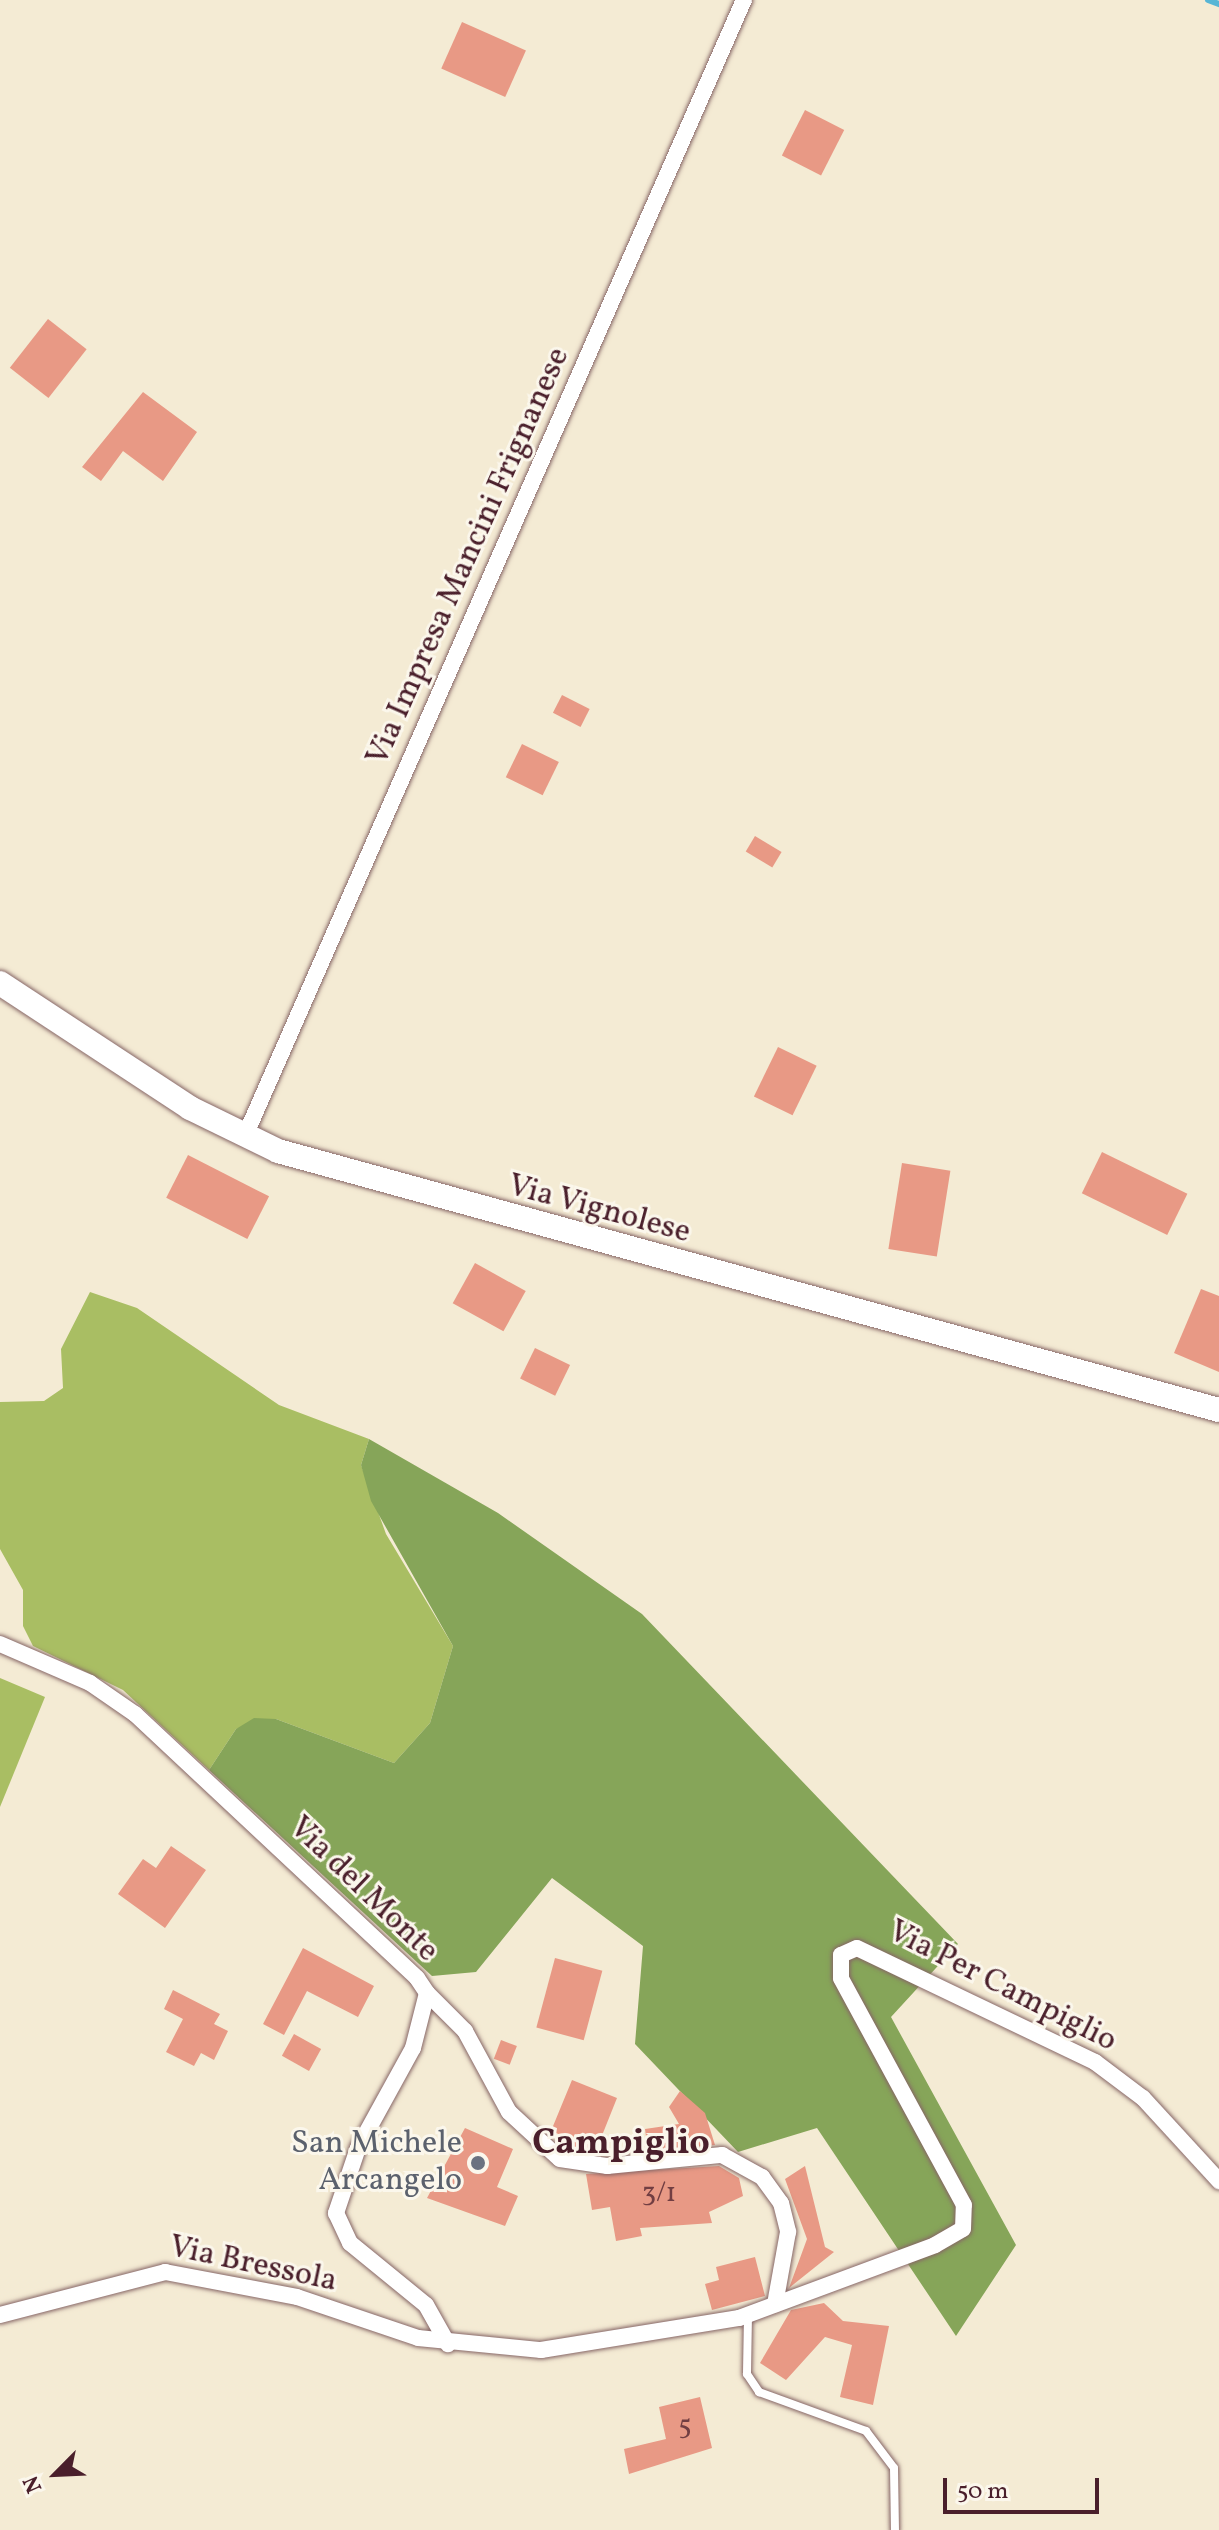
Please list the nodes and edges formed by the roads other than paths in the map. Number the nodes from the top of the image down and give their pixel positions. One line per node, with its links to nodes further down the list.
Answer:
1 (744, 0): 3 (street, Via Impresa Mancini Frignanese)
2 (0, 983): 3 (main road, Via Vignolese)
3 (245, 1136): 4 (main road, Via Vignolese)
4 (1219, 1410)
5 (0, 1644): 6 (street, Via del Monte)
6 (427, 1993): 8 (street); 11 (street, Via del Monte)
7 (1219, 2181): 8 (street, Via Per Campiglio)
8 (775, 2304): 10 (street, Via Per Campiglio)
9 (0, 2315): 11 (street, Via Bressola)
10 (748, 2315): 11 (street, Via Per Campiglio); 12 (lane)
11 (448, 2344)
12 (895, 2530)

